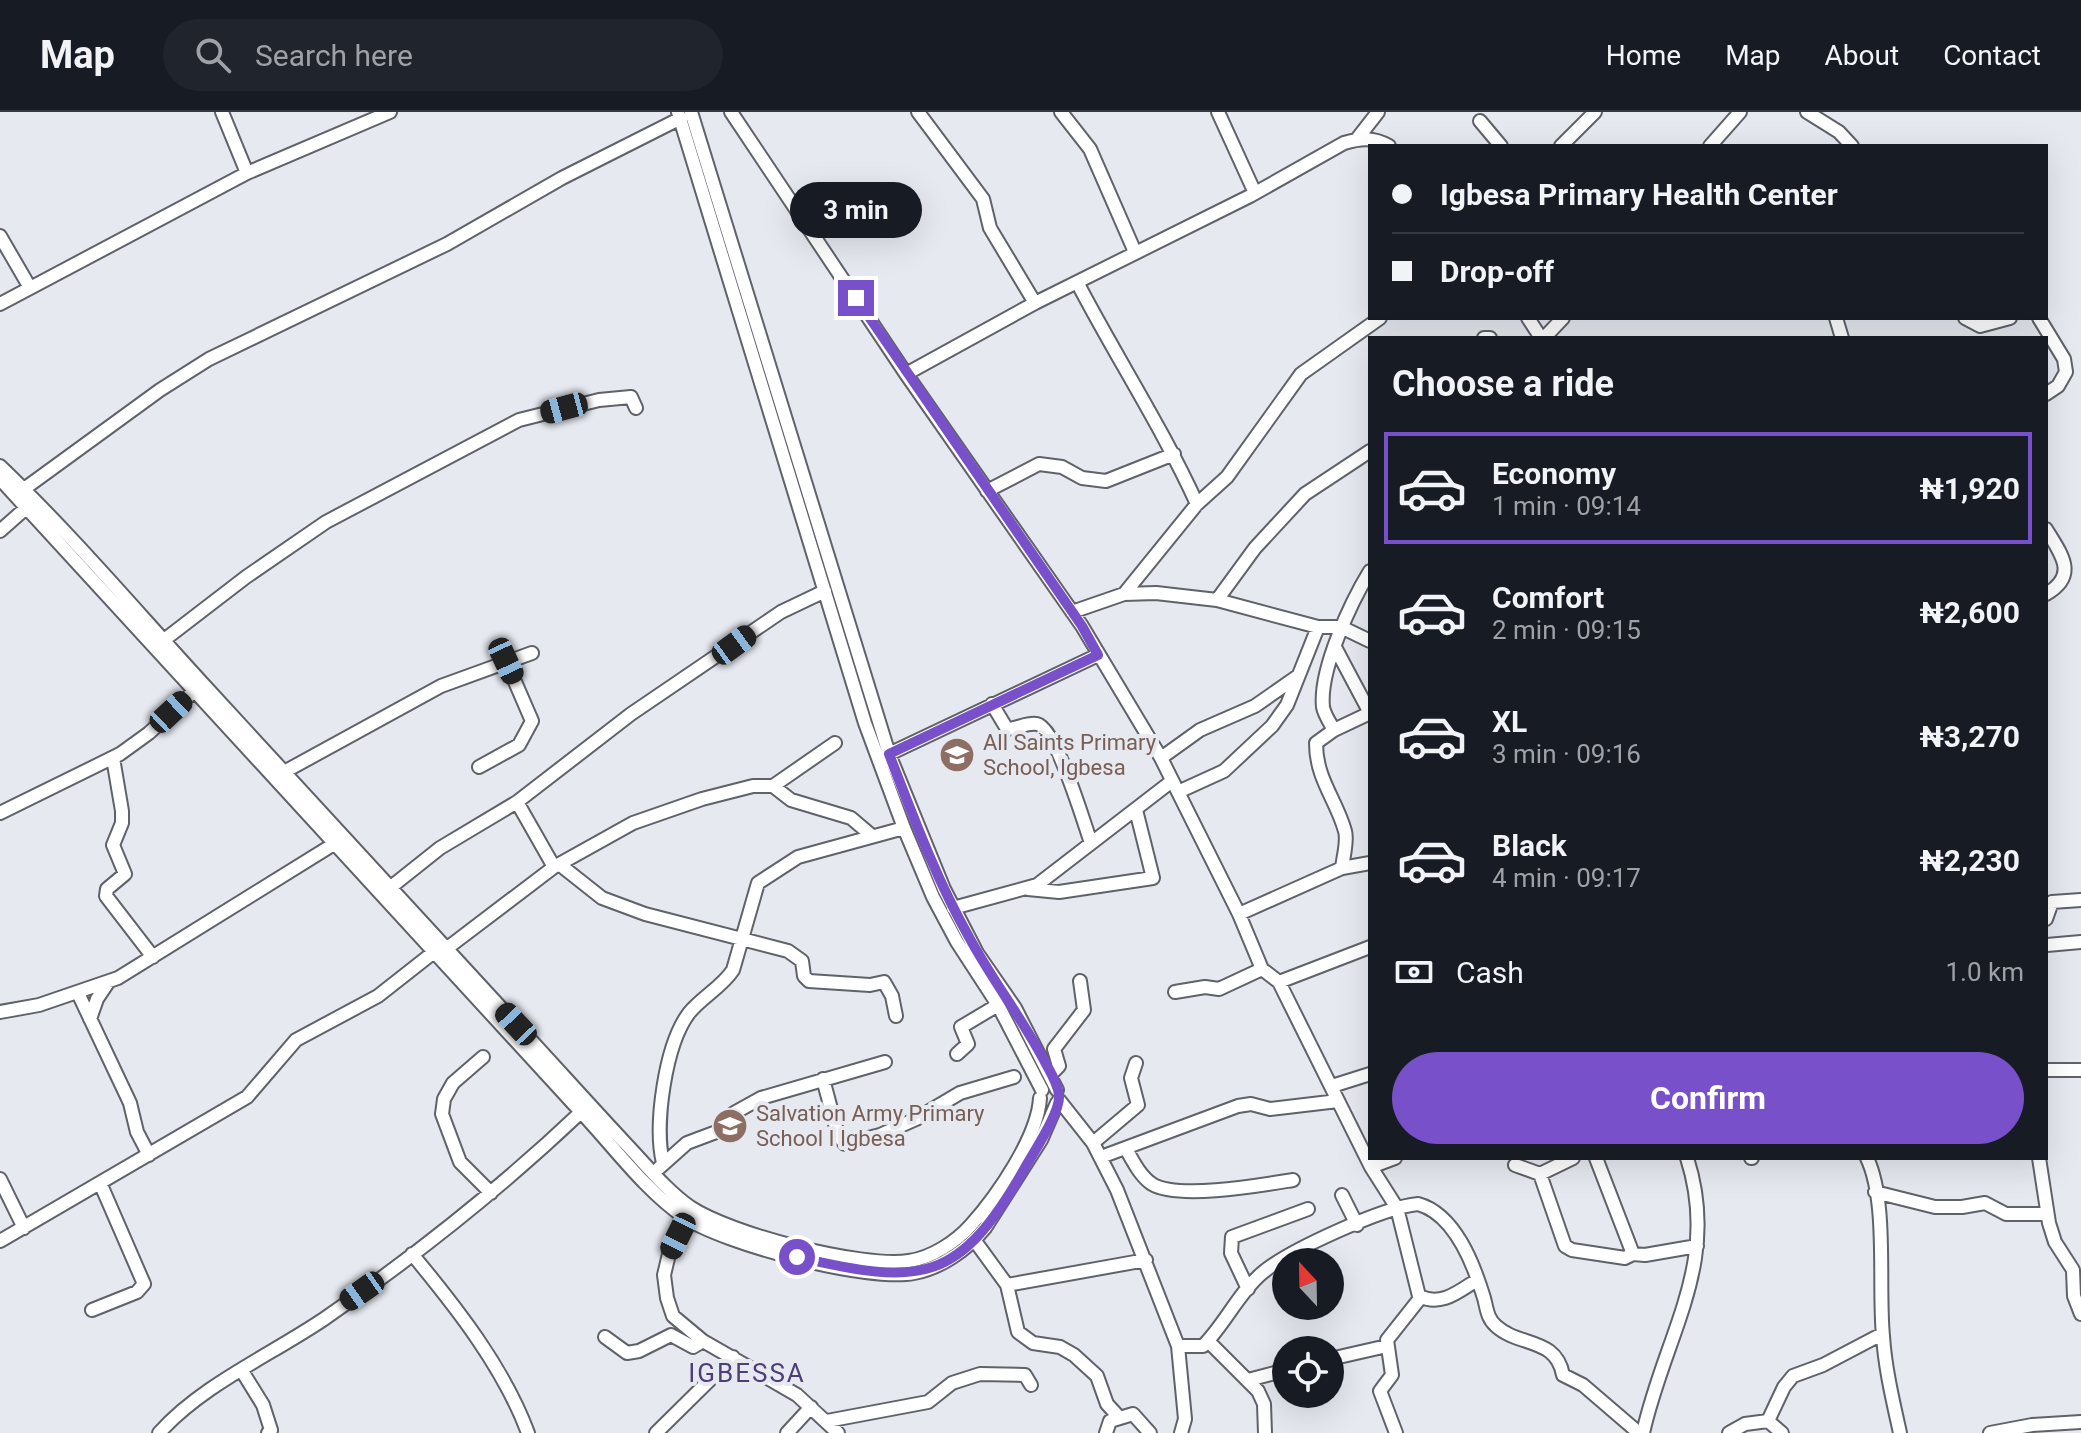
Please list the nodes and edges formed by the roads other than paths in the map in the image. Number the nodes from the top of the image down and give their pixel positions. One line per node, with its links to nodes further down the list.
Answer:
1 (222, 112): 19 (street)
2 (390, 112): 19 (street)
3 (731, 112): 33 (street)
4 (918, 112): 25 (street)
5 (1061, 112): 22 (street)
6 (1218, 112): 20 (street)
7 (1378, 112): 13 (street)
8 (1595, 112): 16 (street)
9 (1740, 112): 17 (street)
10 (1807, 112): 18 (street)
11 (684, 114): 40 (street); 47 (street); 67 (street)
12 (1480, 121): 15 (street)
13 (1357, 139): 14 (street); 20 (street)
14 (1386, 144)
15 (1499, 144)
16 (1563, 144)
17 (1712, 144)
18 (1850, 144)
19 (247, 173): 24 (street)
20 (1255, 193): 22 (street)
21 (0, 236): 24 (street)
22 (1135, 252): 23 (street)
23 (1077, 282): 25 (street); 37 (street)
24 (29, 286): 26 (street)
25 (1035, 303): 33 (street)
26 (0, 304)
27 (1377, 320): 42 (street)
28 (1561, 320): 32 (street)
29 (1969, 320): 30 (street)
30 (2002, 320)
31 (2040, 320): 34 (street)
32 (1544, 336)
33 (906, 374): 41 (street)
34 (2048, 393)
35 (636, 408): 54 (street)
36 (1368, 452): 50 (street)
37 (1174, 454): 41 (street); 42 (street)
38 (0, 466): 40 (street)
39 (0, 479): 43 (street)
40 (24, 489): 54 (street)
41 (987, 491): 51 (street)
42 (1197, 504): 49 (street)
43 (26, 508): 44 (street); 61 (street)
44 (0, 531)
45 (2048, 532): 48 (street)
46 (1368, 575): 53 (street)
47 (825, 591): 74 (street); 77 (street)
48 (2048, 593)
49 (1124, 594): 50 (street); 51 (street)
50 (1217, 600): 52 (street)
51 (1072, 612): 58 (street)
52 (1318, 627): 53 (street); 60 (street)
53 (1341, 627): 55 (street); 56 (street)
54 (164, 640): 71 (street)
55 (1368, 640)
56 (1336, 649): 63 (street); 65 (street)
57 (532, 653): 59 (street)
58 (1098, 655): 62 (street); 69 (street)
59 (506, 661): 70 (street); 71 (street)
60 (1300, 674): 69 (street); 73 (street)
61 (193, 692): 68 (street); 80 (street)
62 (992, 704): 67 (street); 79 (street)
63 (1368, 709)
64 (1368, 714): 65 (street)
65 (1334, 730): 83 (street)
66 (835, 743): 72 (street)
67 (889, 754): 87 (street)
68 (113, 758): 76 (street); 95 (street)
69 (1161, 758): 73 (street)
70 (479, 767)
71 (284, 772): 84 (street)
72 (773, 786): 78 (street); 82 (street)
73 (1175, 786): 75 (street); 89 (street)
74 (517, 802): 82 (street); 84 (street)
75 (1136, 810): 79 (street); 85 (street)
76 (0, 813)
77 (904, 828): 78 (street); 102 (street)
78 (871, 835): 90 (street)
79 (1091, 843): 85 (street)
80 (334, 844): 94 (street); 95 (street)
81 (1368, 863): 83 (street)
82 (556, 866): 90 (street); 94 (street)
83 (1342, 868): 89 (street)
84 (391, 887): 94 (street)
85 (1028, 889): 87 (street)
86 (2081, 900): 88 (street)
87 (953, 908): 112 (street)
88 (2048, 913)
89 (1239, 914): 96 (street)
90 (741, 940): 104 (street); 133 (street)
91 (2081, 942): 92 (street)
92 (2048, 944)
93 (1368, 948): 99 (street)
94 (440, 950): 120 (street); 123 (street); 133 (street)
95 (153, 957): 97 (street)
96 (1262, 969): 99 (street); 100 (street)
97 (109, 981): 101 (street); 105 (street)
98 (1080, 981): 112 (street)
99 (1279, 982): 116 (street)
100 (1175, 992)
101 (78, 993): 103 (street); 105 (street)
102 (998, 1005): 106 (street); 117 (street)
103 (0, 1012)
104 (896, 1016)
105 (90, 1019): 123 (street)
106 (957, 1054)
107 (483, 1057): 139 (street)
108 (885, 1062): 115 (street)
109 (1136, 1063): 121 (street)
110 (2048, 1070): 111 (street)
111 (2081, 1070)
112 (1051, 1074): 118 (street)
113 (1368, 1075): 116 (street)
114 (1014, 1077): 115 (street)
115 (823, 1079): 133 (street)
116 (1332, 1086): 119 (street)
117 (1041, 1094): 118 (street); 133 (street)
118 (1058, 1097): 121 (street); 148 (street)
119 (1338, 1101): 122 (street); 132 (street)
120 (581, 1112): 139 (street); 144 (street)
121 (1093, 1143): 124 (street)
122 (1126, 1149): 124 (street); 136 (street)
123 (149, 1155): 137 (street)
124 (1101, 1157): 152 (street)
125 (1390, 1160): 132 (street)
126 (1569, 1160): 134 (street)
127 (1597, 1160): 151 (street)
128 (1688, 1160): 149 (street)
129 (1867, 1160): 138 (street)
130 (2039, 1160): 143 (street)
131 (1515, 1165): 134 (street)
132 (1371, 1167): 141 (street)
133 (658, 1168)
134 (1540, 1174): 151 (street)
135 (0, 1179): 146 (street)
136 (1293, 1180)
137 (101, 1185): 146 (street); 157 (street)
138 (1875, 1192): 143 (street); 159 (street)
139 (491, 1193): 150 (street)
140 (1342, 1195): 145 (street)
141 (1397, 1208): 145 (street); 153 (street); 156 (street)
142 (1308, 1209): 155 (street)
143 (2047, 1214): 158 (street)
144 (686, 1219): 148 (street); 161 (street)
145 (1357, 1225): 155 (street)
146 (24, 1228): 147 (street)
147 (0, 1241)
148 (975, 1241): 154 (street)
149 (1697, 1246): 151 (street); 187 (street)
150 (412, 1254): 167 (street); 178 (street)
151 (1633, 1254)
152 (1146, 1260): 154 (street); 163 (street)
153 (1477, 1280): 156 (street); 187 (street)
154 (1007, 1285): 172 (street)
155 (1248, 1289): 162 (street)
156 (1421, 1297): 164 (street)
157 (92, 1310)
158 (2081, 1314)
159 (1882, 1334): 174 (street); 190 (street)
160 (605, 1337): 161 (street)
161 (703, 1341): 166 (street)
162 (1208, 1341): 163 (street); 169 (street)
163 (1178, 1346): 184 (street)
164 (1387, 1346): 165 (street); 186 (street)
165 (1344, 1356)
166 (733, 1357): 171 (street); 179 (street)
167 (242, 1371): 176 (street); 177 (street)
168 (1272, 1374): 169 (street)
169 (1248, 1380): 185 (street)
170 (1031, 1385): 173 (street)
171 (811, 1407): 173 (street); 180 (street)
172 (1118, 1416): 182 (street); 183 (street)
173 (827, 1421): 181 (street)
174 (1768, 1421): 188 (street); 189 (street)
175 (2081, 1422): 191 (street)
176 (159, 1433)
177 (268, 1433)
178 (528, 1433)
179 (656, 1433)
180 (787, 1433)
181 (838, 1433)
182 (1106, 1433)
183 (1150, 1433)
184 (1181, 1433)
185 (1265, 1433)
186 (1396, 1433)
187 (1641, 1433)
188 (1729, 1433)
189 (1782, 1433)
190 (1900, 1433)
191 (1990, 1433)

